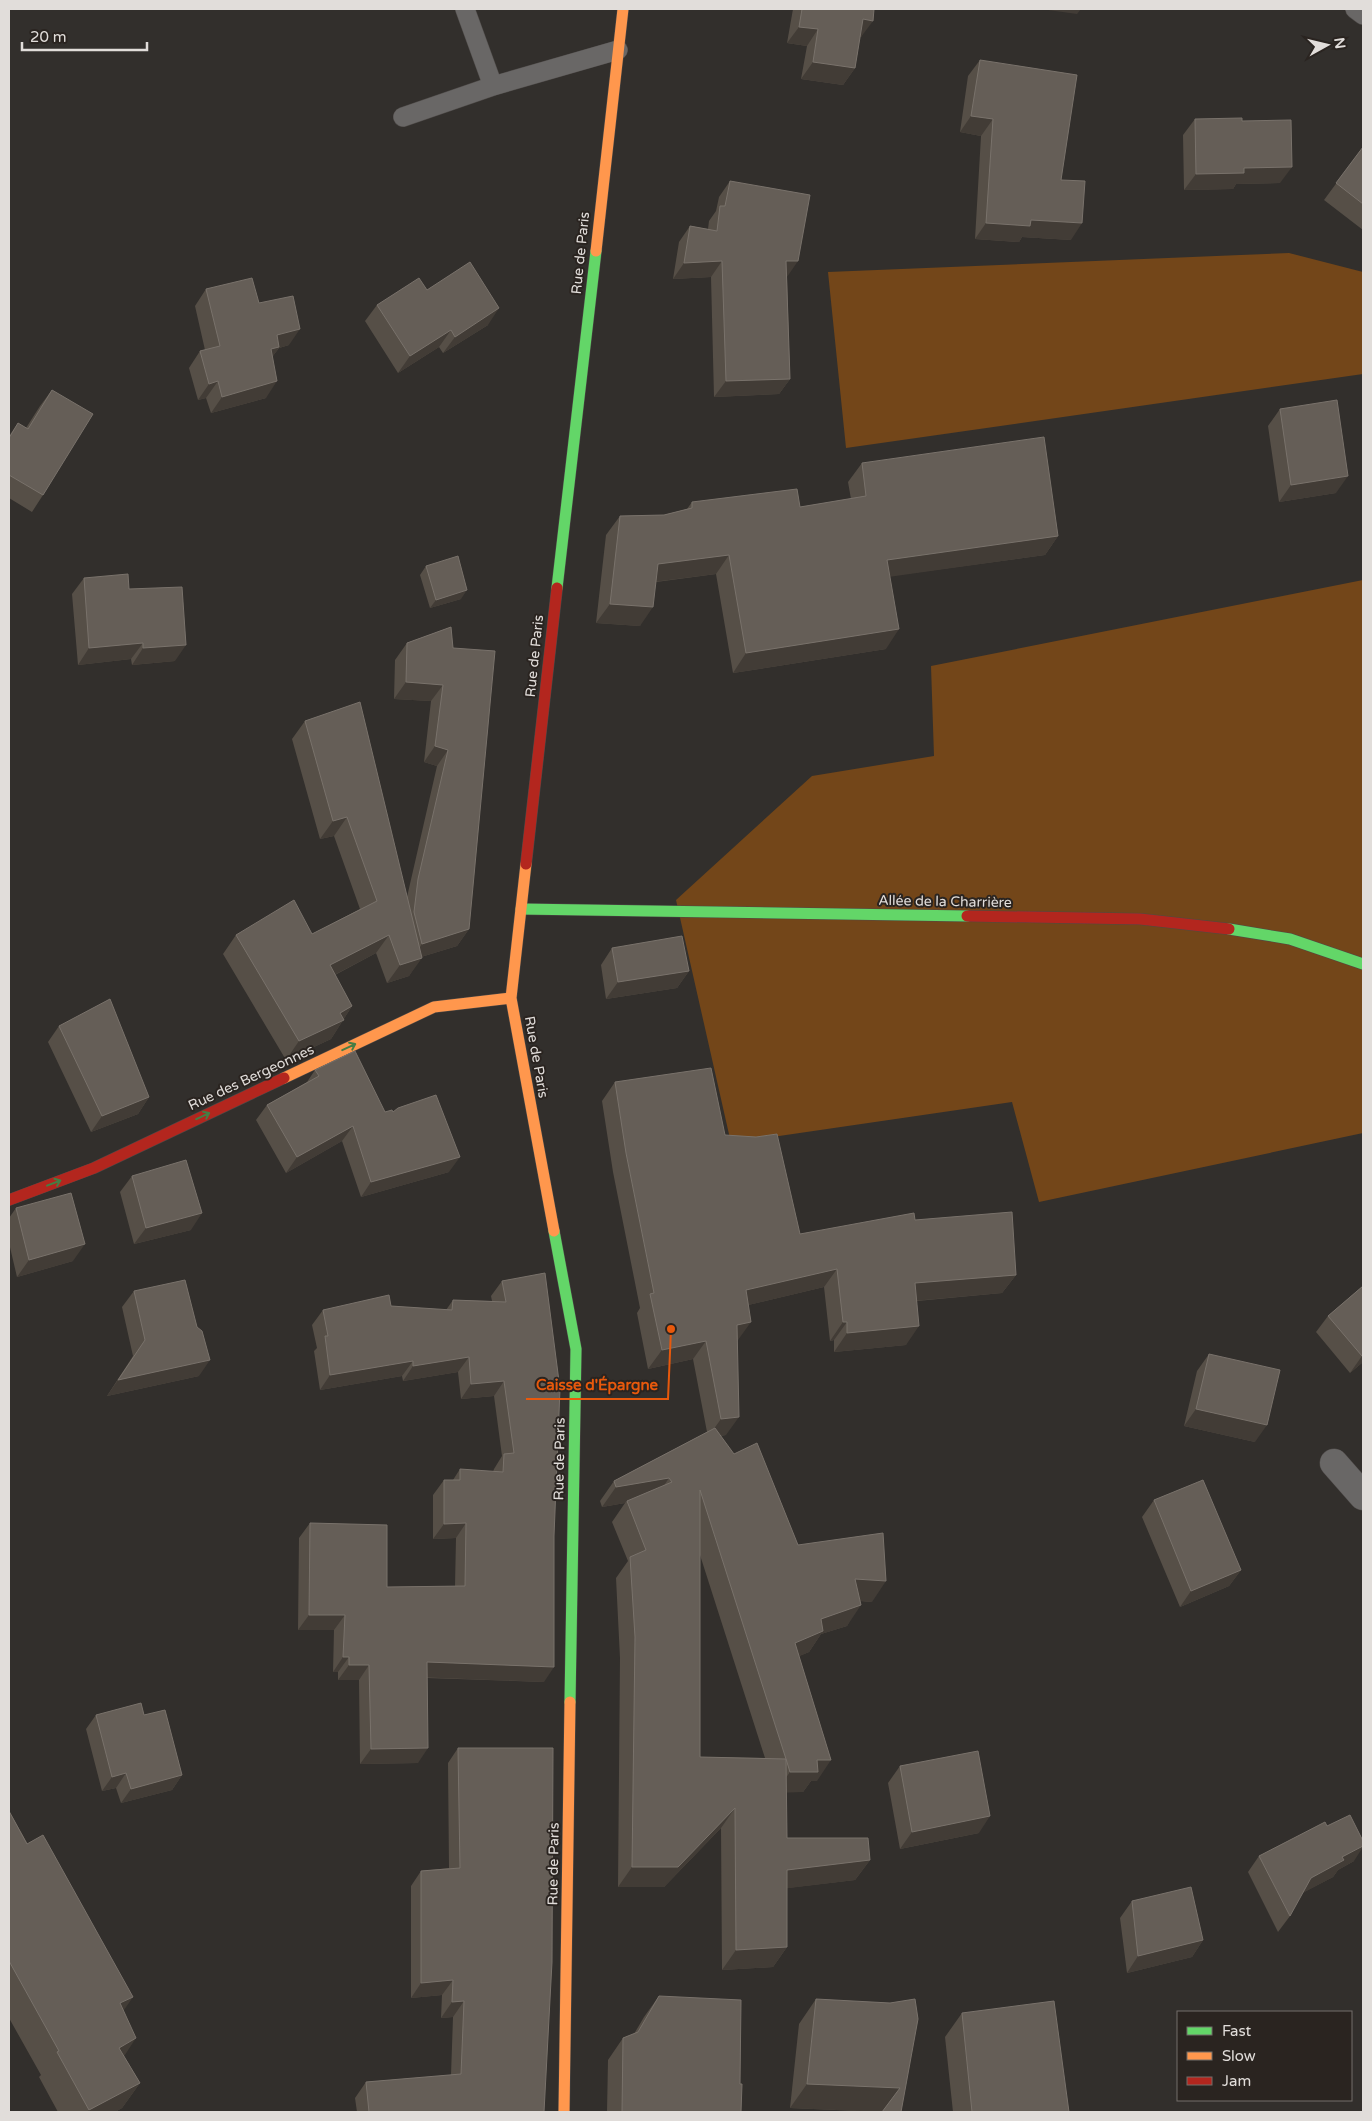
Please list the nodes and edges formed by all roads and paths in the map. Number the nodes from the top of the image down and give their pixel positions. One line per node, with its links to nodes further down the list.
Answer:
1 (465, 9): 6 (lane)
2 (623, 9): 5 (main road, Rue de Paris)
3 (1355, 9): 4 (lane)
4 (1363, 16)
5 (618, 50): 6 (lane); 8 (main road, Rue de Paris)
6 (493, 86): 7 (lane)
7 (403, 117)
8 (521, 909): 9 (main road, Allée de la Charrière); 10 (main road, Rue de Paris)
9 (1363, 964)
10 (511, 998): 11 (main road, Rue des Bergeonnes, one-way to 10); 14 (main road, Rue de Paris)
11 (9, 1200)
12 (1334, 1463): 13 (street)
13 (1363, 1496)
14 (564, 2112)

